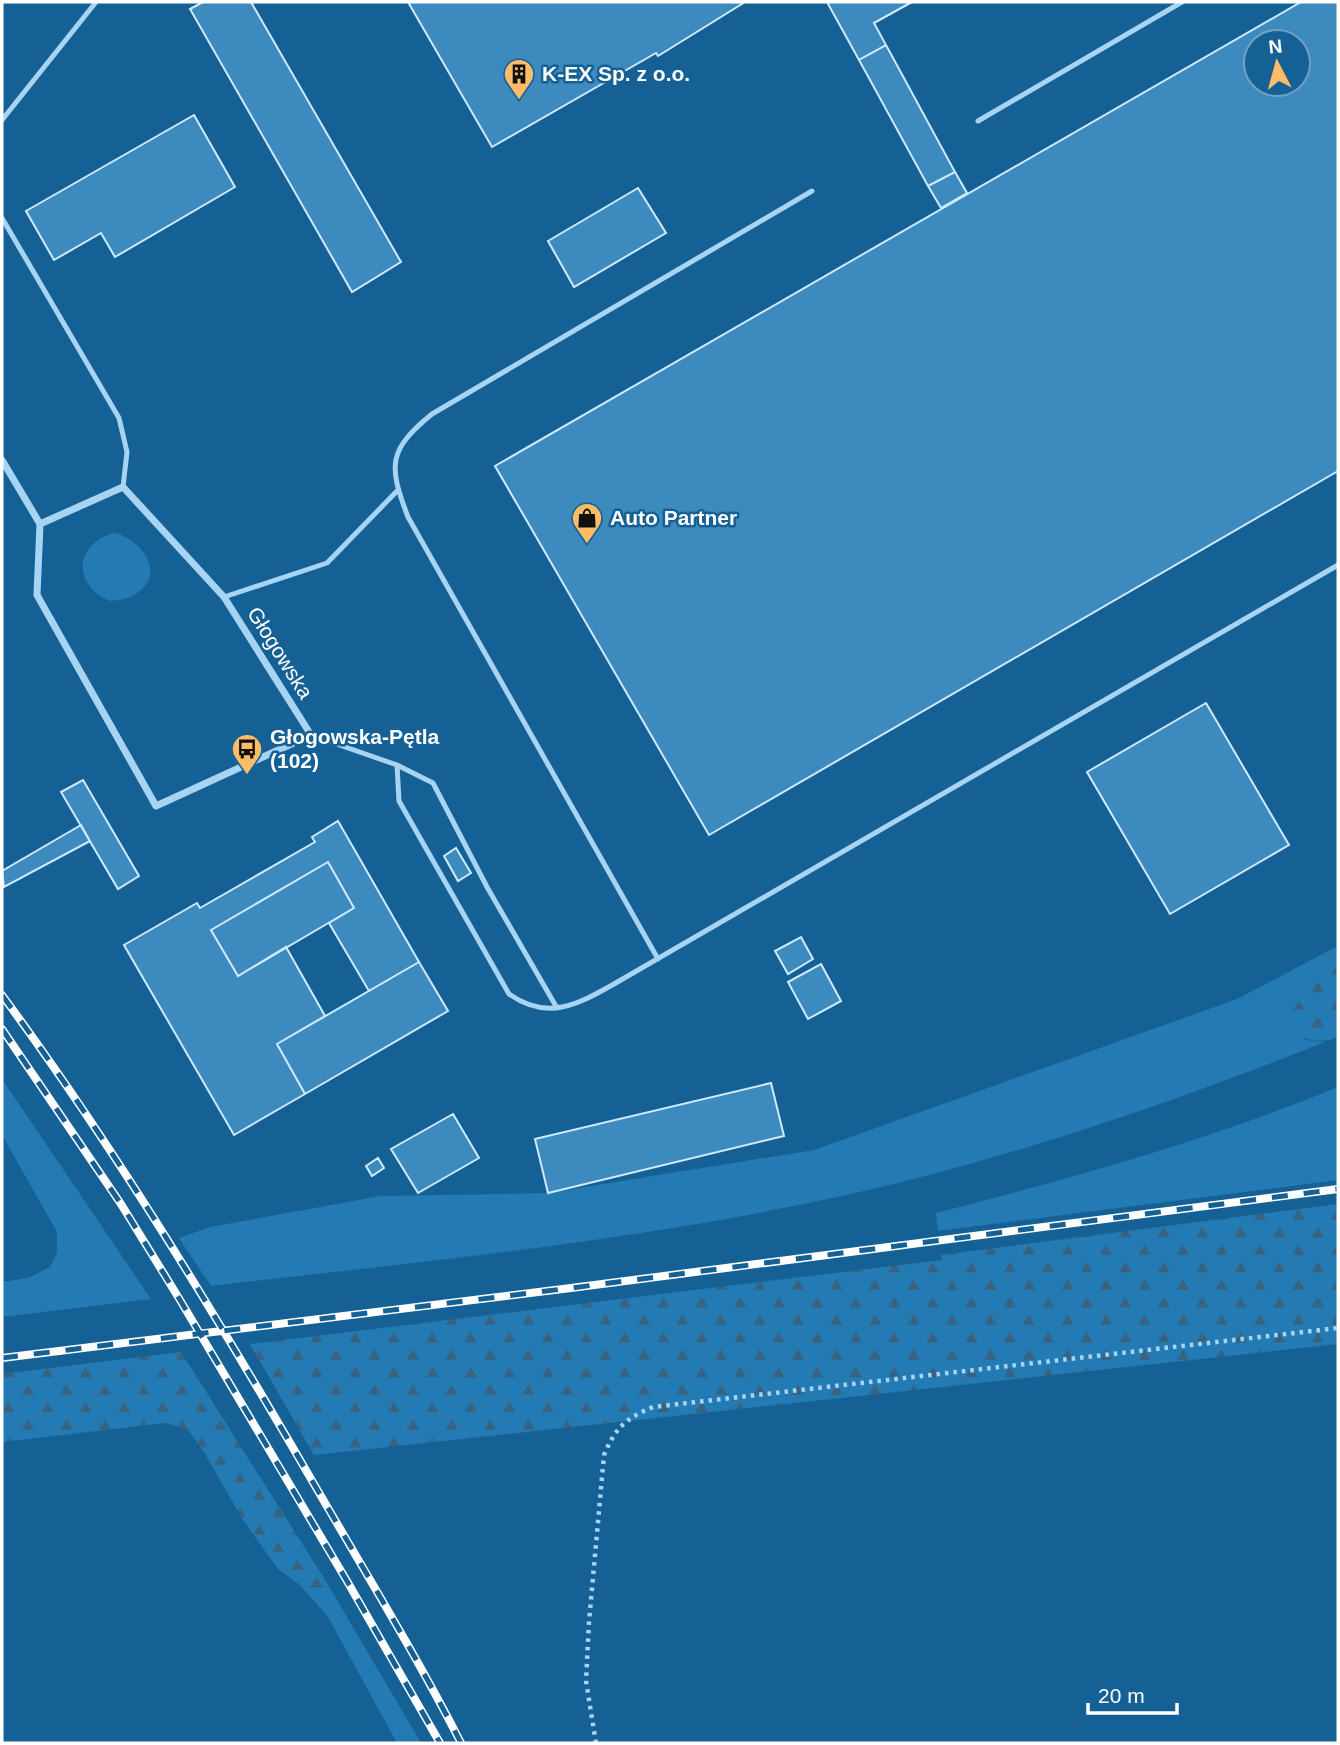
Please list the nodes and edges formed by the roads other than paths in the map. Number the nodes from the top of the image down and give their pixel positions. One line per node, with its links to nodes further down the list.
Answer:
1 (96, 2): 3 (lane)
2 (1182, 2): 4 (lane)
3 (2, 120)
4 (978, 121)
5 (812, 191): 9 (lane)
6 (2, 218): 8 (lane)
7 (2, 460): 10 (street)
8 (123, 486): 10 (street); 12 (street, Głogowska)
9 (398, 490): 12 (lane); 15 (lane)
10 (40, 524): 13 (street)
11 (1338, 565): 15 (lane)
12 (224, 597): 13 (street, Głogowska)
13 (311, 735): 14 (lane)
14 (397, 765): 16 (lane); 16 (lane)
15 (657, 959): 16 (lane)
16 (557, 1008)

